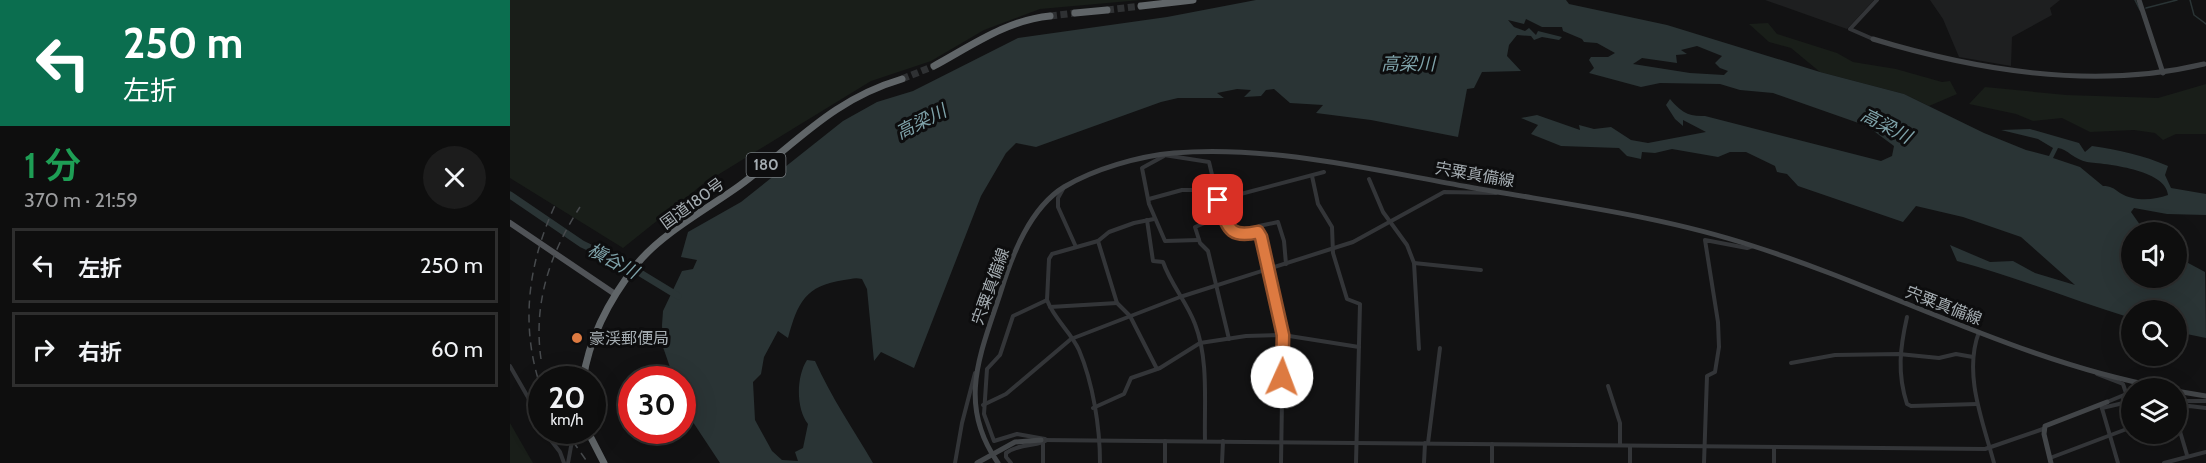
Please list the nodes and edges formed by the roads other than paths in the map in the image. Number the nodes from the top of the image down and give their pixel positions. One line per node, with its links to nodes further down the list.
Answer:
1 (1193, 0): 4 (highway)
2 (1876, 0): 9 (street)
3 (2139, 0): 12 (main road)
4 (1183, 1): 5 (highway)
5 (1141, 6)
6 (1107, 10): 7 (highway)
7 (1075, 13)
8 (1050, 16): 11 (highway)
9 (1873, 39): 12 (main road)
10 (2205, 64): 12 (main road)
11 (934, 66)
12 (2163, 73)
13 (902, 79): 38 (highway, 国道180号 / 180)
14 (1164, 155): 18 (main road, 宍粟真備線); 19 (main road, 宍粟真備線); 20 (street); 21 (street)
15 (1324, 172): 16 (street)
16 (1312, 176): 21 (street); 32 (street)
17 (1369, 179): 26 (street)
18 (1063, 188): 31 (street); 56 (main road, 宍粟真備線)
19 (1500, 192): 26 (street); 30 (main road, 宍粟真備線)
20 (1149, 199): 21 (street); 23 (street)
21 (1218, 200): 22 (street)
22 (1224, 215): 27 (street); 28 (street)
23 (1154, 219): 24 (street); 28 (street)
24 (1147, 220): 29 (street); 39 (street)
25 (510, 223): 38 (main road)
26 (1389, 224): 32 (street); 33 (street)
27 (1258, 232): 34 (street); 35 (street)
28 (1199, 240): 37 (street)
29 (1098, 241): 31 (street); 41 (street)
30 (1753, 246): 45 (main road, 宍粟真備線); 96 (street)
31 (1076, 247): 40 (street)
32 (1333, 250): 34 (street); 50 (street)
33 (1414, 263): 36 (street); 52 (street)
34 (1286, 264): 35 (street)
35 (1269, 267): 37 (street); 46 (street)
36 (1481, 270)
37 (1216, 285): 39 (street); 48 (street)
38 (615, 294): 58 (highway, 国道180号 / 180)
39 (1180, 297): 43 (street); 49 (street)
40 (1047, 300): 42 (street); 73 (street)
41 (1117, 303): 42 (street); 43 (street)
42 (1050, 307): 47 (street)
43 (1130, 316): 47 (street); 59 (street)
44 (1907, 317): 53 (street)
45 (1979, 332): 54 (street); 60 (main road, 宍粟真備線)
46 (1283, 335): 48 (street); 50 (street); 86 (street)
47 (1071, 339): 73 (street); 76 (street)
48 (1229, 339): 49 (street)
49 (1200, 343): 59 (street); 84 (street)
50 (1359, 347): 87 (street)
51 (1440, 348): 88 (street)
52 (1419, 349)
53 (1899, 354): 54 (street); 55 (street); 72 (street)
54 (1973, 357): 72 (street)
55 (1791, 363)
56 (978, 365): 100 (main road, 宍粟真備線); 105 (street)
57 (510, 366): 66 (street)
58 (587, 366)
59 (1157, 369): 76 (street)
60 (2097, 374): 61 (main road, 宍粟真備線); 62 (street)
61 (2121, 381)
62 (2121, 383)
63 (1608, 386): 94 (street)
64 (2187, 393): 65 (main road)
65 (2206, 396)
66 (528, 397)
67 (2121, 397): 70 (street)
68 (2187, 400): 69 (street)
69 (2206, 401)
70 (2108, 402): 74 (main road)
71 (2121, 403): 74 (street)
72 (1977, 404): 98 (street)
73 (983, 405): 82 (street)
74 (2101, 406): 78 (main road); 80 (street)
75 (2187, 407): 77 (street)
76 (1093, 408): 81 (street)
77 (2206, 408)
78 (2043, 429): 98 (street); 102 (main road)
79 (2121, 432): 80 (street)
80 (2110, 436): 102 (street); 121 (street)
81 (1100, 440): 82 (street); 83 (street); 110 (street)
82 (1044, 441): 100 (main road); 108 (street); 109 (street)
83 (1165, 441): 84 (street); 111 (street)
84 (1205, 441): 85 (street)
85 (1222, 441): 86 (street); 112 (street)
86 (1281, 442): 87 (street); 113 (street)
87 (1356, 442): 88 (street); 114 (street)
88 (1426, 443): 92 (street); 115 (street)
89 (554, 444): 103 (street)
90 (571, 444): 103 (street)
91 (595, 444): 104 (highway)
92 (1492, 444): 94 (street); 116 (street)
93 (2184, 444): 101 (street)
94 (1620, 445): 95 (street)
95 (1630, 446): 96 (street); 117 (street)
96 (1705, 446): 97 (street); 118 (street)
97 (1774, 447): 98 (street); 119 (street)
98 (1990, 448): 120 (street)
99 (2206, 452): 101 (street)
100 (992, 454): 106 (main road); 107 (main road, 宍粟真備線)
101 (2187, 455): 122 (street)
102 (2050, 460)
103 (566, 463)
104 (604, 463)
105 (955, 463)
106 (977, 463)
107 (998, 463)
108 (1011, 463)
109 (1043, 463)
110 (1100, 463)
111 (1165, 463)
112 (1222, 463)
113 (1281, 463)
114 (1356, 463)
115 (1424, 463)
116 (1492, 463)
117 (1630, 463)
118 (1704, 463)
119 (1774, 463)
120 (1994, 463)
121 (2118, 463)
122 (2164, 463)

